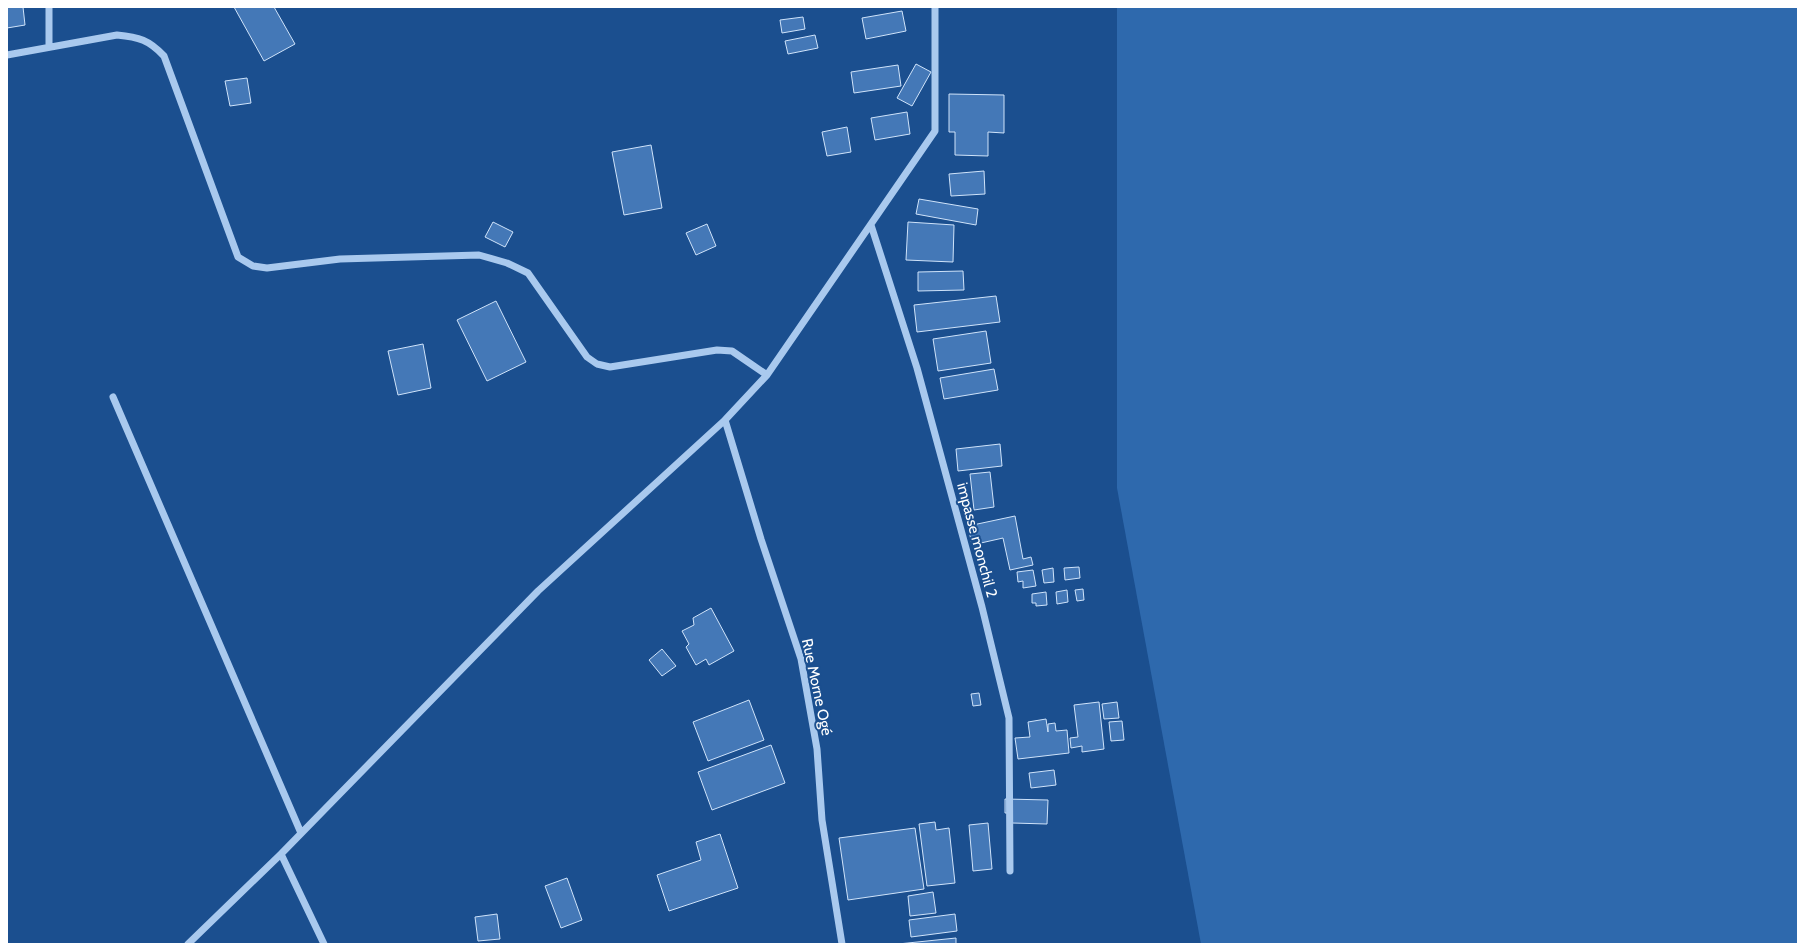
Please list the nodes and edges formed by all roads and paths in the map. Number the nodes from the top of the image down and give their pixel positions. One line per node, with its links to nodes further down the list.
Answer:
1 (49, 7): 3 (street)
2 (935, 7): 5 (street)
3 (48, 47): 4 (street); 6 (street)
4 (7, 55)
5 (871, 224): 6 (street); 11 (street, impasse monchil 2)
6 (767, 375): 8 (street)
7 (113, 397): 9 (street)
8 (725, 420): 9 (street); 14 (street, Rue Morne Ogé)
9 (301, 833): 10 (street)
10 (281, 854): 12 (street); 13 (street)
11 (1010, 872)
12 (188, 944)
13 (324, 944)
14 (842, 944)

